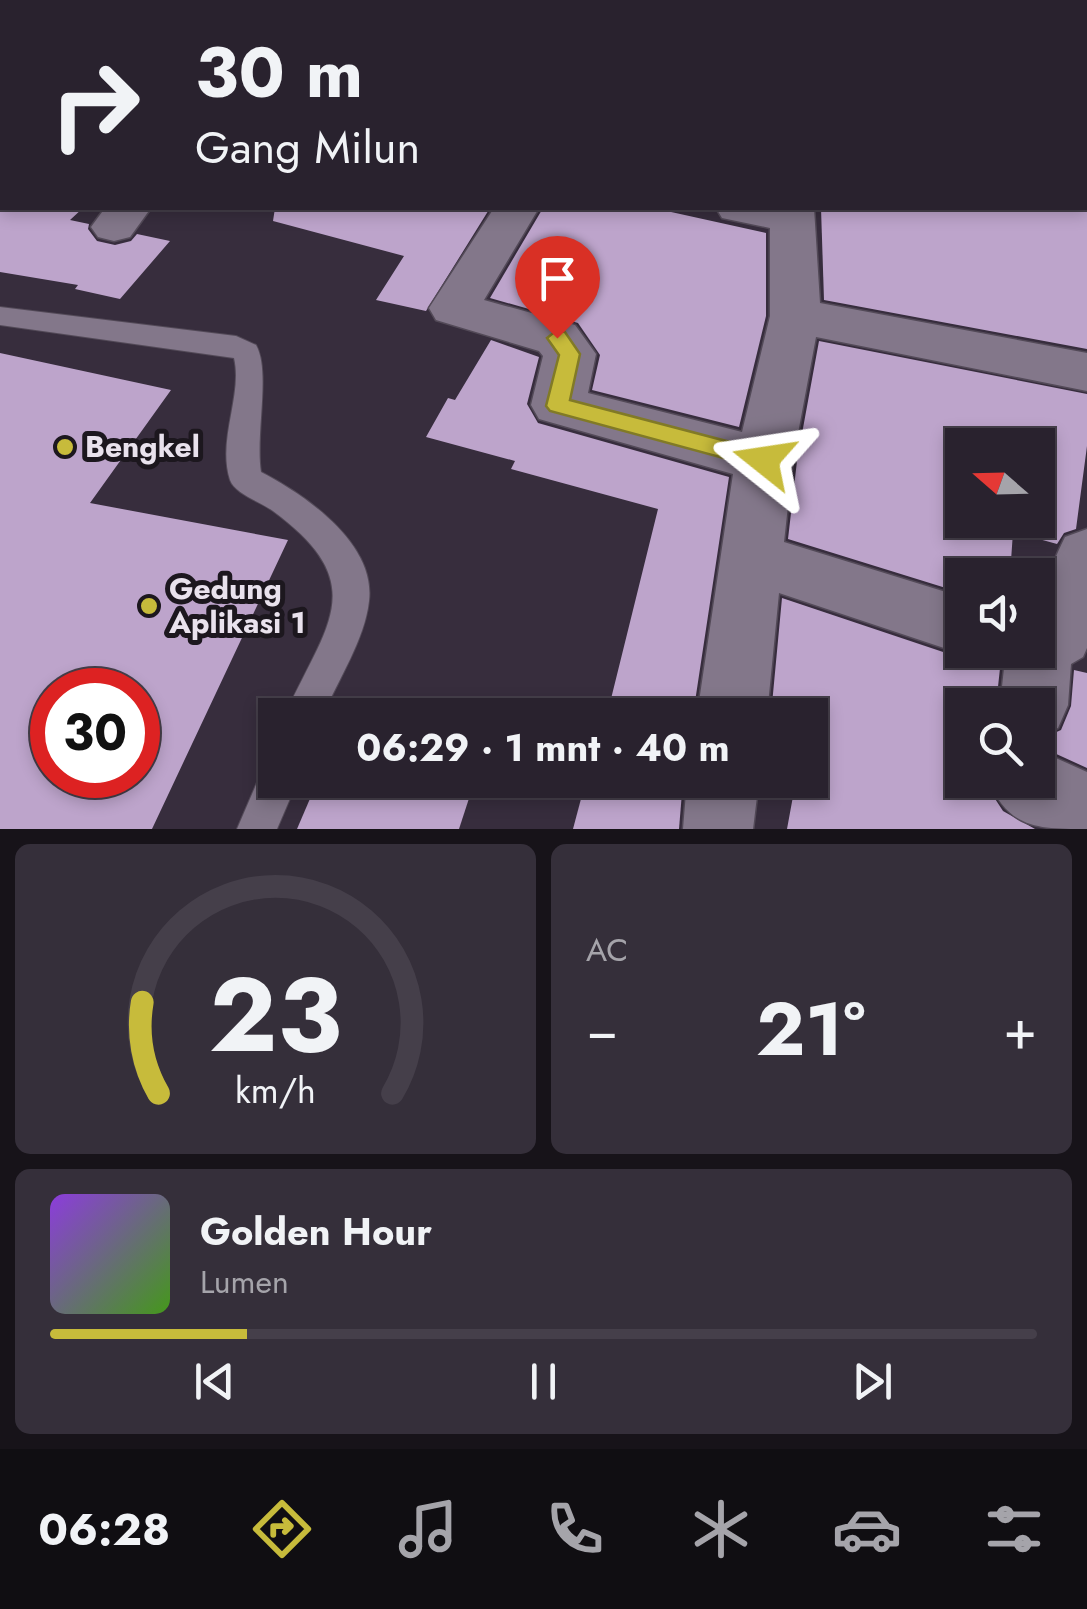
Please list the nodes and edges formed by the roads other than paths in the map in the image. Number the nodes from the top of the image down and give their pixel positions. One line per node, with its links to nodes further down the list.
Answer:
1 (515, 210): 7 (street)
2 (759, 210): 3 (street)
3 (791, 213): 5 (street)
4 (0, 316): 12 (lane)
5 (795, 316): 6 (street); 7 (street)
6 (1087, 372)
7 (764, 460): 9 (street)
8 (1087, 555): 11 (street)
9 (752, 558): 10 (street); 13 (street)
10 (945, 620)
11 (1055, 650)
12 (311, 698)
13 (734, 698)
14 (270, 798): 17 (lane)
15 (1055, 798): 16 (street)
16 (1087, 809)
17 (257, 829)

